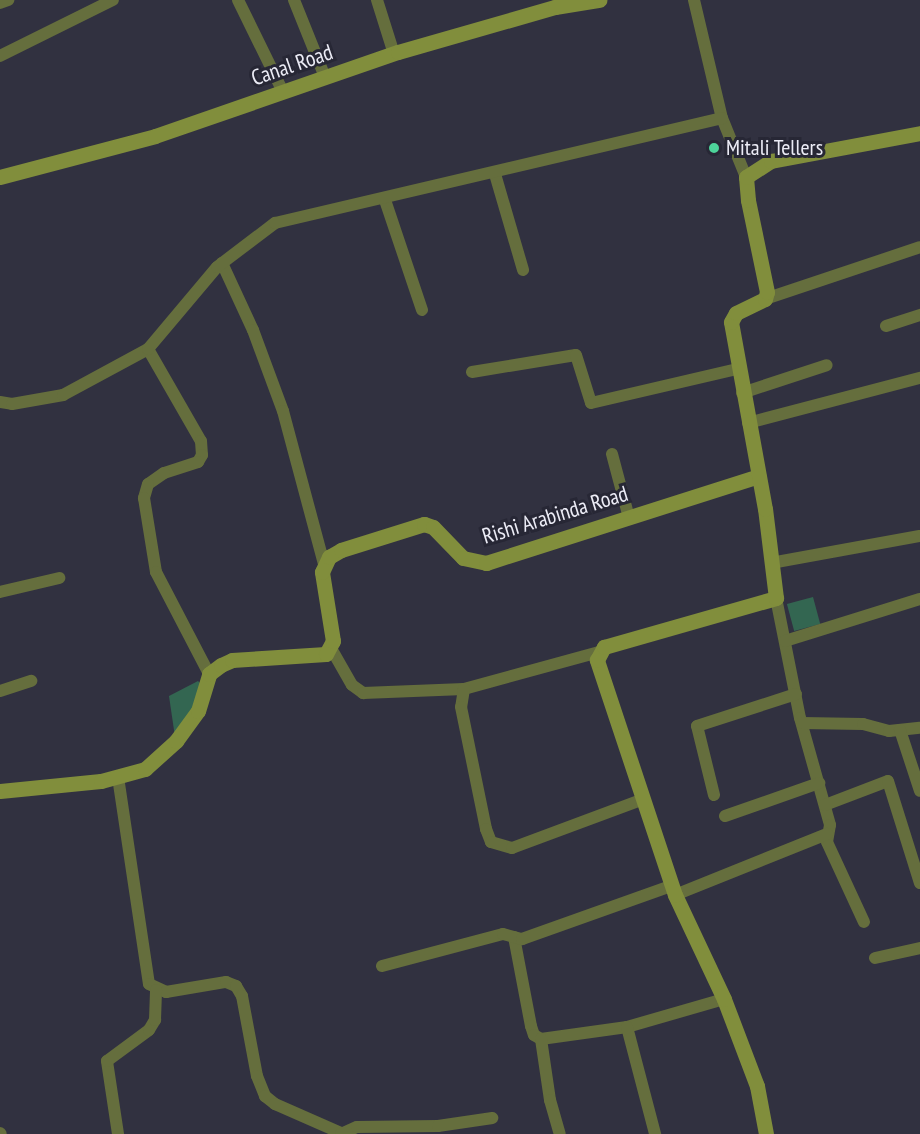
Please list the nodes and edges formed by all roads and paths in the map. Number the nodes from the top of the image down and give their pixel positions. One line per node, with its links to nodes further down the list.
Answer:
1 (8, 0): 8 (street)
2 (113, 0): 11 (street)
3 (238, 0): 13 (street)
4 (294, 0): 12 (street)
5 (377, 0): 10 (street)
6 (599, 0): 9 (street, Canal Road)
7 (694, 0): 14 (street)
8 (0, 3)
9 (554, 4): 10 (street, Canal Road)
10 (394, 54): 12 (street, Canal Road)
11 (0, 56)
12 (325, 77): 13 (street, Canal Road)
13 (283, 92): 17 (street, Canal Road)
14 (722, 118): 16 (street); 18 (street)
15 (920, 133): 18 (street)
16 (495, 174): 19 (street); 22 (street)
17 (0, 177)
18 (747, 177): 23 (street)
19 (385, 200): 21 (street); 24 (street)
20 (920, 247): 23 (street)
21 (222, 263): 27 (street); 40 (street)
22 (523, 270)
23 (765, 299): 29 (street)
24 (422, 310)
25 (920, 315): 26 (street)
26 (885, 326)
27 (148, 350): 33 (street); 48 (street)
28 (827, 365): 32 (street)
29 (737, 369): 30 (street); 32 (street)
30 (472, 372)
31 (920, 378): 34 (street)
32 (742, 393): 34 (street)
33 (0, 402)
34 (748, 423): 36 (street)
35 (612, 454): 37 (street)
36 (758, 476): 37 (street, Rishi Arabinda Road); 39 (street)
37 (628, 518): 40 (street, Rishi Arabinda Road)
38 (920, 536): 39 (street)
39 (771, 563): 43 (street)
40 (324, 564): 46 (street)
41 (59, 578): 42 (street)
42 (0, 592)
43 (776, 598): 45 (street); 47 (street)
44 (920, 599): 45 (street)
45 (785, 641): 52 (street)
46 (332, 650): 48 (street); 50 (street)
47 (599, 652): 50 (street); 61 (street)
48 (209, 674): 56 (street)
49 (31, 681): 51 (street)
50 (464, 689): 61 (street)
51 (0, 691)
52 (796, 694): 53 (street); 60 (street)
53 (802, 723): 55 (street); 57 (street)
54 (920, 728): 55 (street)
55 (900, 730): 59 (street)
56 (118, 777): 58 (street); 72 (street)
57 (819, 783): 62 (street); 63 (street)
58 (0, 791)
59 (920, 791)
60 (714, 795)
61 (641, 800): 66 (street)
62 (825, 805): 64 (street); 65 (street)
63 (725, 816)
64 (827, 834): 66 (street); 67 (street)
65 (920, 883)
66 (673, 890): 68 (street); 73 (street)
67 (864, 922)
68 (514, 937): 71 (street); 75 (street)
69 (920, 948): 70 (street)
70 (875, 958)
71 (382, 966)
72 (156, 990): 78 (street); 79 (street)
73 (724, 999): 74 (street); 82 (street)
74 (627, 1027): 75 (street); 81 (street)
75 (542, 1039): 80 (street)
76 (492, 1118): 77 (street)
77 (439, 1130): 79 (street)
78 (118, 1134)
79 (341, 1134)
80 (560, 1134)
81 (655, 1134)
82 (766, 1134)

